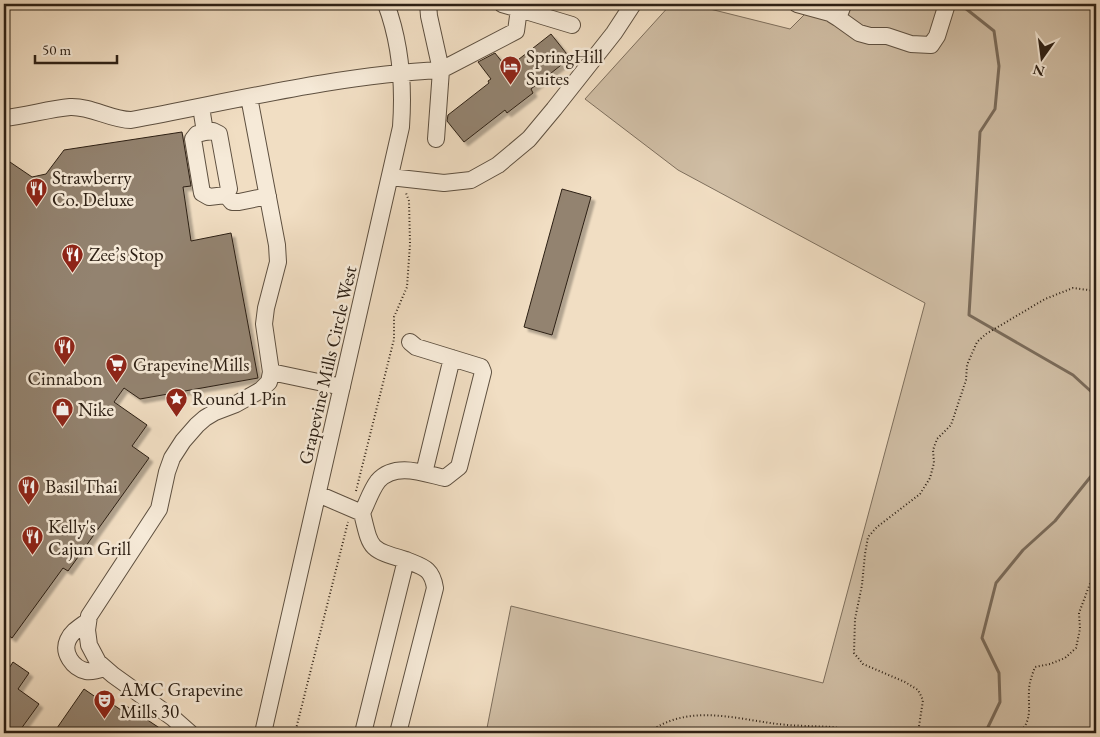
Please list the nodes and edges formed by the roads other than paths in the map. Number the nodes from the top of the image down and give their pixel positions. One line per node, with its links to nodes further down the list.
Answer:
1 (386, 4): 11 (street, Grapevine Mills Circle West)
2 (428, 4): 10 (street)
3 (502, 4): 7 (street)
4 (633, 4): 17 (street)
5 (797, 4): 8 (street)
6 (947, 4): 8 (street)
7 (519, 9): 9 (street); 10 (street)
8 (840, 11)
9 (572, 25)
10 (441, 70): 11 (street); 16 (street)
11 (402, 72): 12 (street); 17 (street, Grapevine Mills Circle West)
12 (249, 97): 13 (street); 19 (street)
13 (201, 107): 14 (street); 15 (street)
14 (4, 118)
15 (205, 132): 18 (street); 18 (street)
16 (436, 139)
17 (398, 178): 23 (street, Grapevine Mills Circle West)
18 (226, 195): 19 (street)
19 (268, 196): 22 (street)
20 (410, 342): 21 (street)
21 (452, 358): 24 (street); 24 (street)
22 (271, 372): 23 (street); 28 (street)
23 (342, 387): 25 (street, Grapevine Mills Circle West)
24 (424, 474): 26 (street)
25 (318, 494): 26 (street); 31 (street, Grapevine Mills Circle West)
26 (357, 511): 27 (street)
27 (406, 560): 32 (street); 33 (street)
28 (88, 622): 29 (street); 29 (street)
29 (106, 668): 30 (street)
30 (190, 733)
31 (263, 733)
32 (363, 733)
33 (398, 733)

